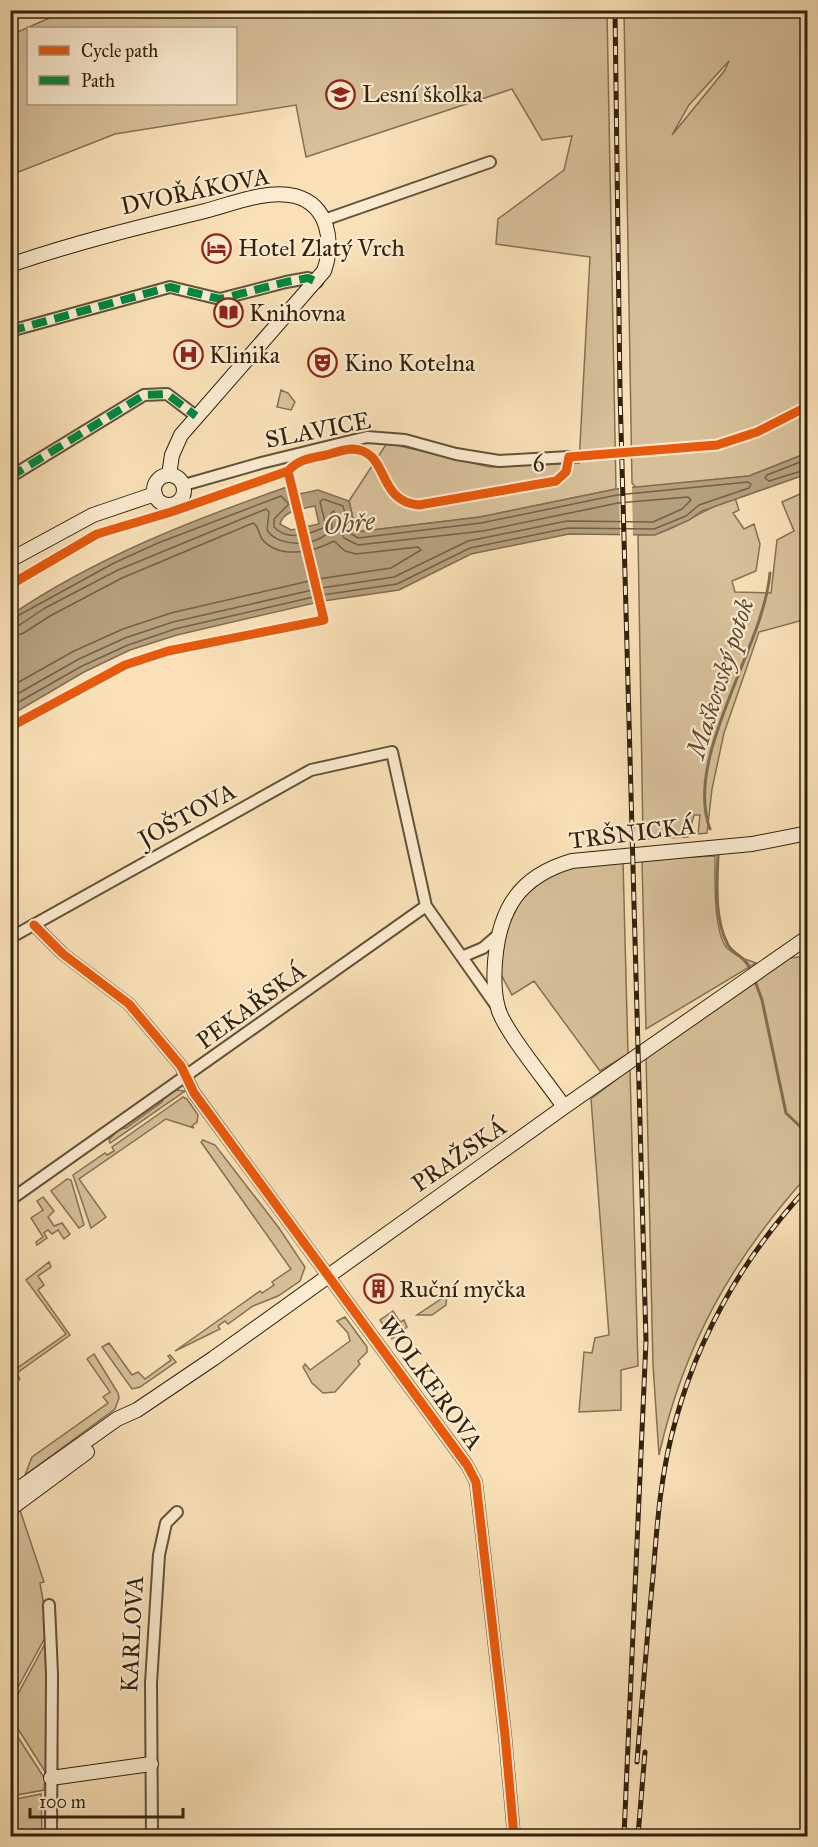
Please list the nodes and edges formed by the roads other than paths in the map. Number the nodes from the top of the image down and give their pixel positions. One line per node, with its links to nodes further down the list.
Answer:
1 (490, 162): 2 (street)
2 (324, 220): 3 (street, DVOŘÁKOVA); 4 (street)
3 (10, 265)
4 (317, 282): 5 (street); 6 (street)
5 (10, 331)
6 (196, 416): 8 (street); 9 (street)
7 (569, 457): 10 (street, SLAVICE)
8 (169, 474): 10 (street); 11 (street)
9 (10, 477)
10 (184, 485): 11 (street)
11 (155, 494): 12 (street)
12 (10, 560)
13 (807, 833): 16 (street, TRŠNICKÁ)
14 (426, 906): 15 (street, JOŠTOVA); 19 (street); 21 (street, PEKAŘSKÁ)
15 (34, 925): 18 (street, JOŠTOVA); 21 (street, WOLKEROVA)
16 (498, 935): 19 (street); 20 (street, TRŠNICKÁ)
17 (807, 937): 22 (street, PRAŽSKÁ)
18 (10, 938)
19 (464, 956): 20 (street)
20 (497, 1007): 22 (street)
21 (186, 1078): 23 (street, PEKAŘSKÁ); 24 (street, WOLKEROVA)
22 (564, 1107): 24 (street, PRAŽSKÁ)
23 (10, 1200)
24 (329, 1275): 25 (street, PRAŽSKÁ); 34 (street, WOLKEROVA)
25 (137, 1410): 26 (street, PRAŽSKÁ); 27 (street, PRAŽSKÁ)
26 (10, 1494)
27 (10, 1509)
28 (177, 1512): 30 (street, KARLOVA)
29 (49, 1605): 31 (street)
30 (151, 1764): 31 (street); 33 (street, KARLOVA)
31 (51, 1778): 32 (street)
32 (51, 1836)
33 (152, 1836)
34 (514, 1836)

